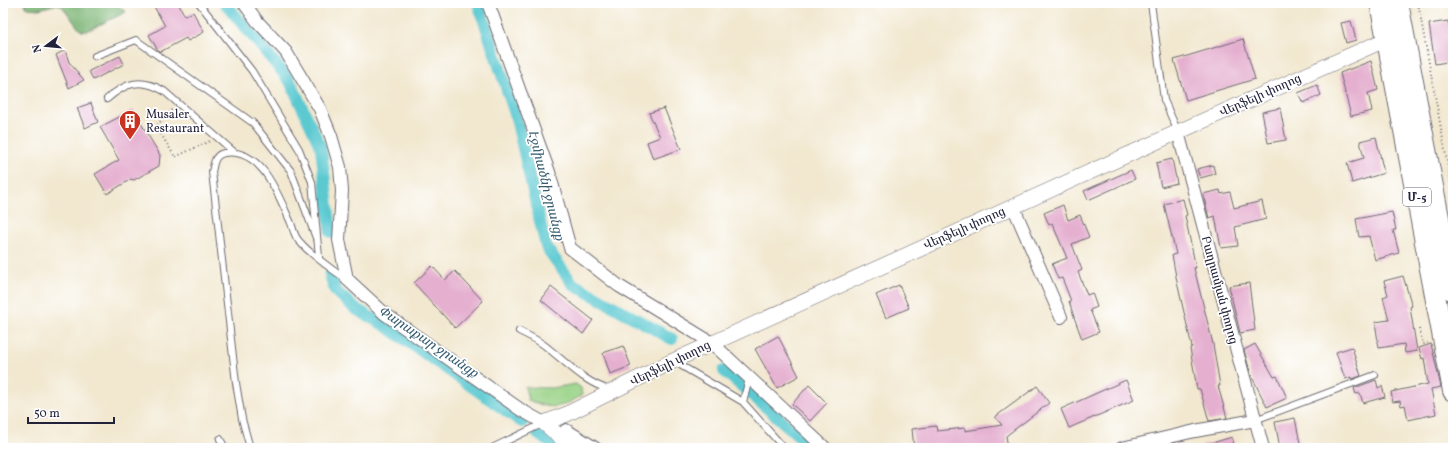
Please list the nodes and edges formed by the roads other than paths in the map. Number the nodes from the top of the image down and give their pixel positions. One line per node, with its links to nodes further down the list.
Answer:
1 (199, 3): 13 (lane)
2 (244, 3): 15 (street)
3 (488, 3): 19 (street)
4 (1151, 3): 10 (lane)
5 (1380, 3): 7 (highway, Մ-5)
6 (1398, 3): 16 (highway, Մ-5)
7 (1387, 39): 10 (street, Վերֆելի փողոց); 24 (highway, Մ-5)
8 (95, 56): 13 (lane)
9 (107, 99): 11 (lane)
10 (1178, 132): 12 (street, Վերֆելի փողոց); 27 (street, Բաղրամյան փողոց)
11 (234, 152): 14 (lane); 33 (lane)
12 (1013, 206): 17 (street); 19 (street, Վերֆելի փողոց)
13 (316, 238): 14 (lane)
14 (319, 258): 15 (lane)
15 (347, 279): 28 (street)
16 (1453, 290)
17 (1062, 317)
18 (519, 331): 23 (lane)
19 (712, 343): 20 (street, Վերֆելի փողոց); 22 (street)
20 (673, 361): 23 (street, Վերֆելի փողոց); 25 (lane)
21 (1375, 375): 27 (lane)
22 (749, 381): 25 (lane); 37 (street)
23 (613, 391): 26 (street, Վերֆելի փողոց)
24 (1453, 391)
25 (743, 401): 36 (lane)
26 (567, 414): 28 (street, Վերֆելի փողոց); 29 (street)
27 (1255, 420): 38 (street); 39 (street, Բաղրամյան փողոց)
28 (544, 423): 31 (street); 34 (lane)
29 (566, 430): 31 (street); 35 (street)
30 (220, 439): 32 (lane)
31 (571, 447)
32 (225, 448)
33 (250, 448)
34 (492, 448)
35 (595, 448)
36 (784, 448)
37 (825, 448)
38 (1122, 448)
39 (1263, 448)

